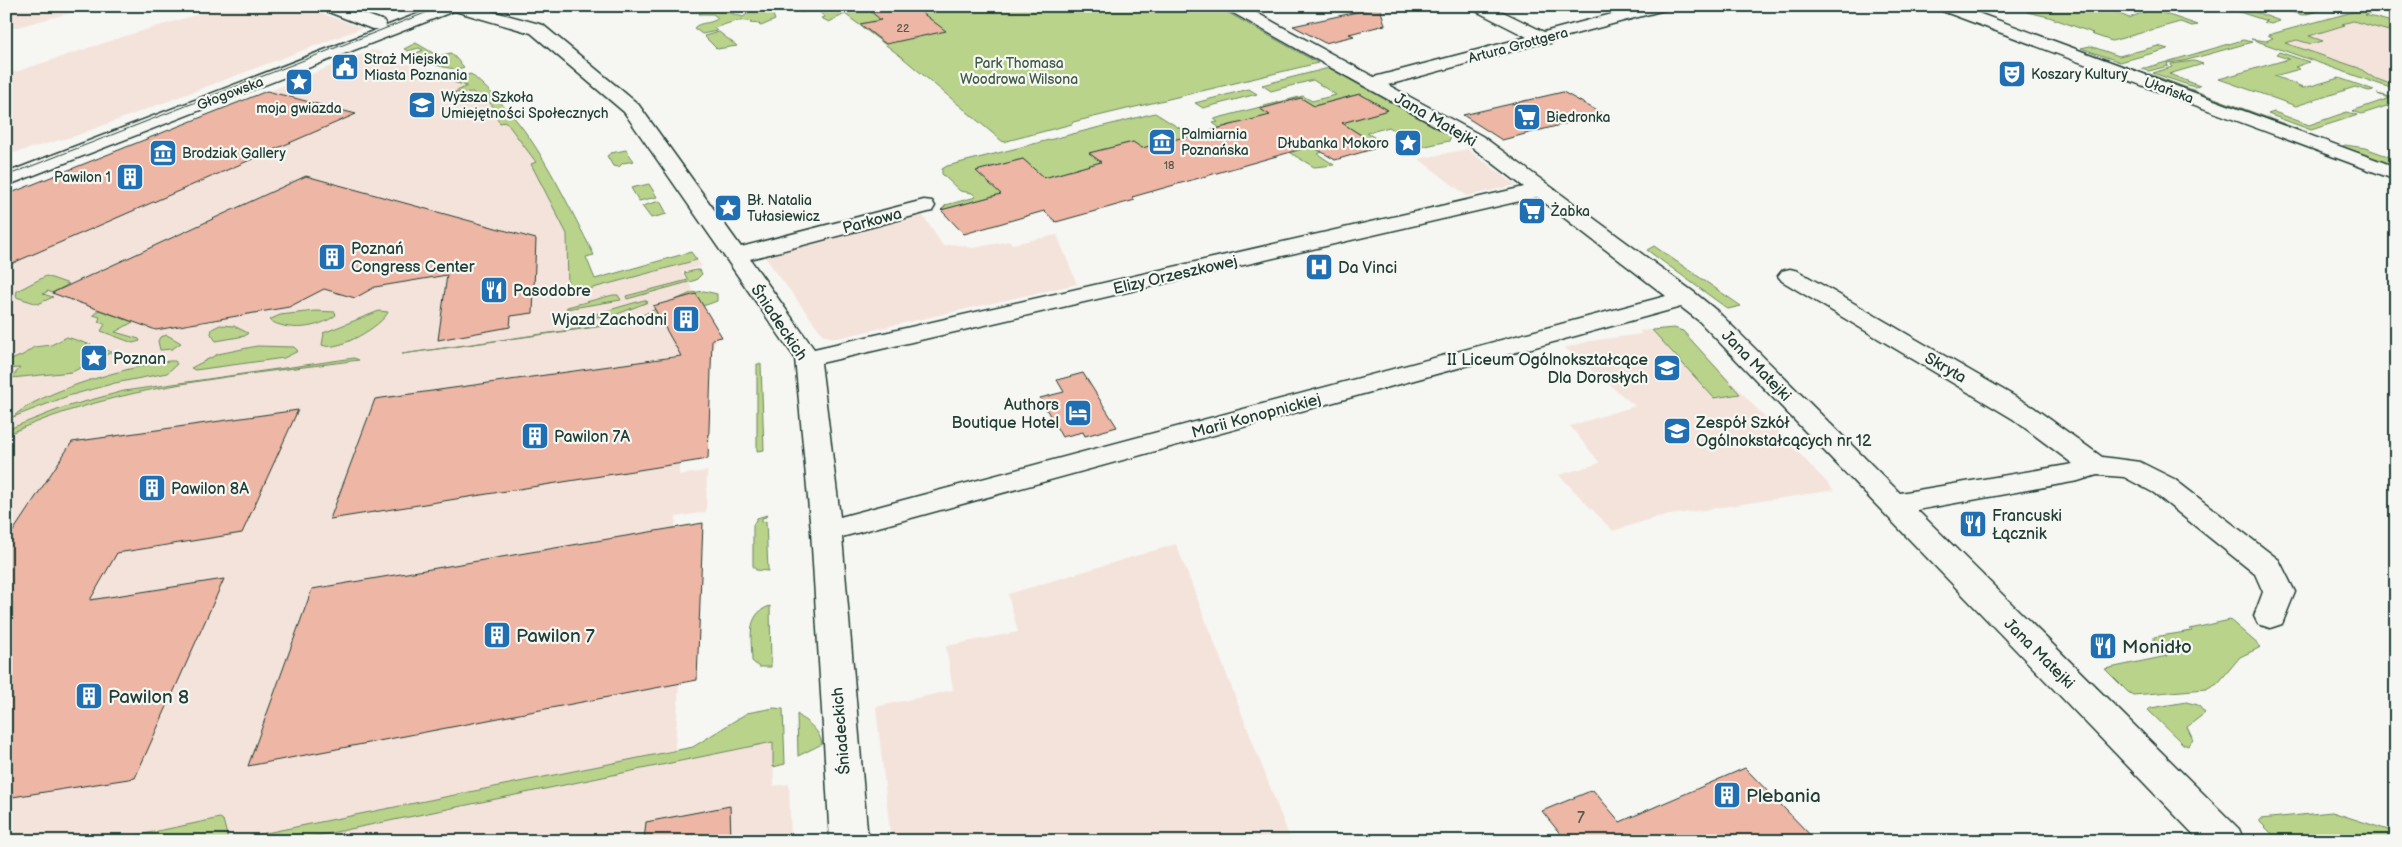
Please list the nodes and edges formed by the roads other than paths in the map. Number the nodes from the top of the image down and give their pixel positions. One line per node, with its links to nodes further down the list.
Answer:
1 (327, 6): 8 (street)
2 (427, 6): 8 (street, Głogowska)
3 (453, 6): 13 (street, Głogowska); 16 (street, Śniadeckich)
4 (1232, 6): 10 (street, Jana Matejki)
5 (1478, 6): 9 (street)
6 (1662, 6): 9 (street, Artura Grottgera)
7 (1943, 6): 12 (street, Ułańska)
8 (378, 25): 11 (street, Głogowska)
9 (1545, 39): 10 (street, Artura Grottgera)
10 (1373, 83): 14 (street, Jana Matejki)
11 (6, 168)
12 (2396, 174)
13 (6, 180)
14 (1541, 190): 18 (street, Jana Matejki); 19 (street, Elizy Orzeszkowej)
15 (924, 206): 16 (street, Parkowa)
16 (734, 256): 19 (street, Śniadeckich)
17 (1790, 276): 20 (street, Skryta)
18 (1686, 298): 21 (street, Jana Matejki); 22 (street, Marii Konopnickiej)
19 (808, 358): 22 (street, Śniadeckich)
20 (2095, 466): 21 (street); 23 (street)
21 (1894, 504): 25 (street, Jana Matejki)
22 (826, 531): 24 (street, Śniadeckich)
23 (2270, 616)
24 (849, 841)
25 (2225, 841)

